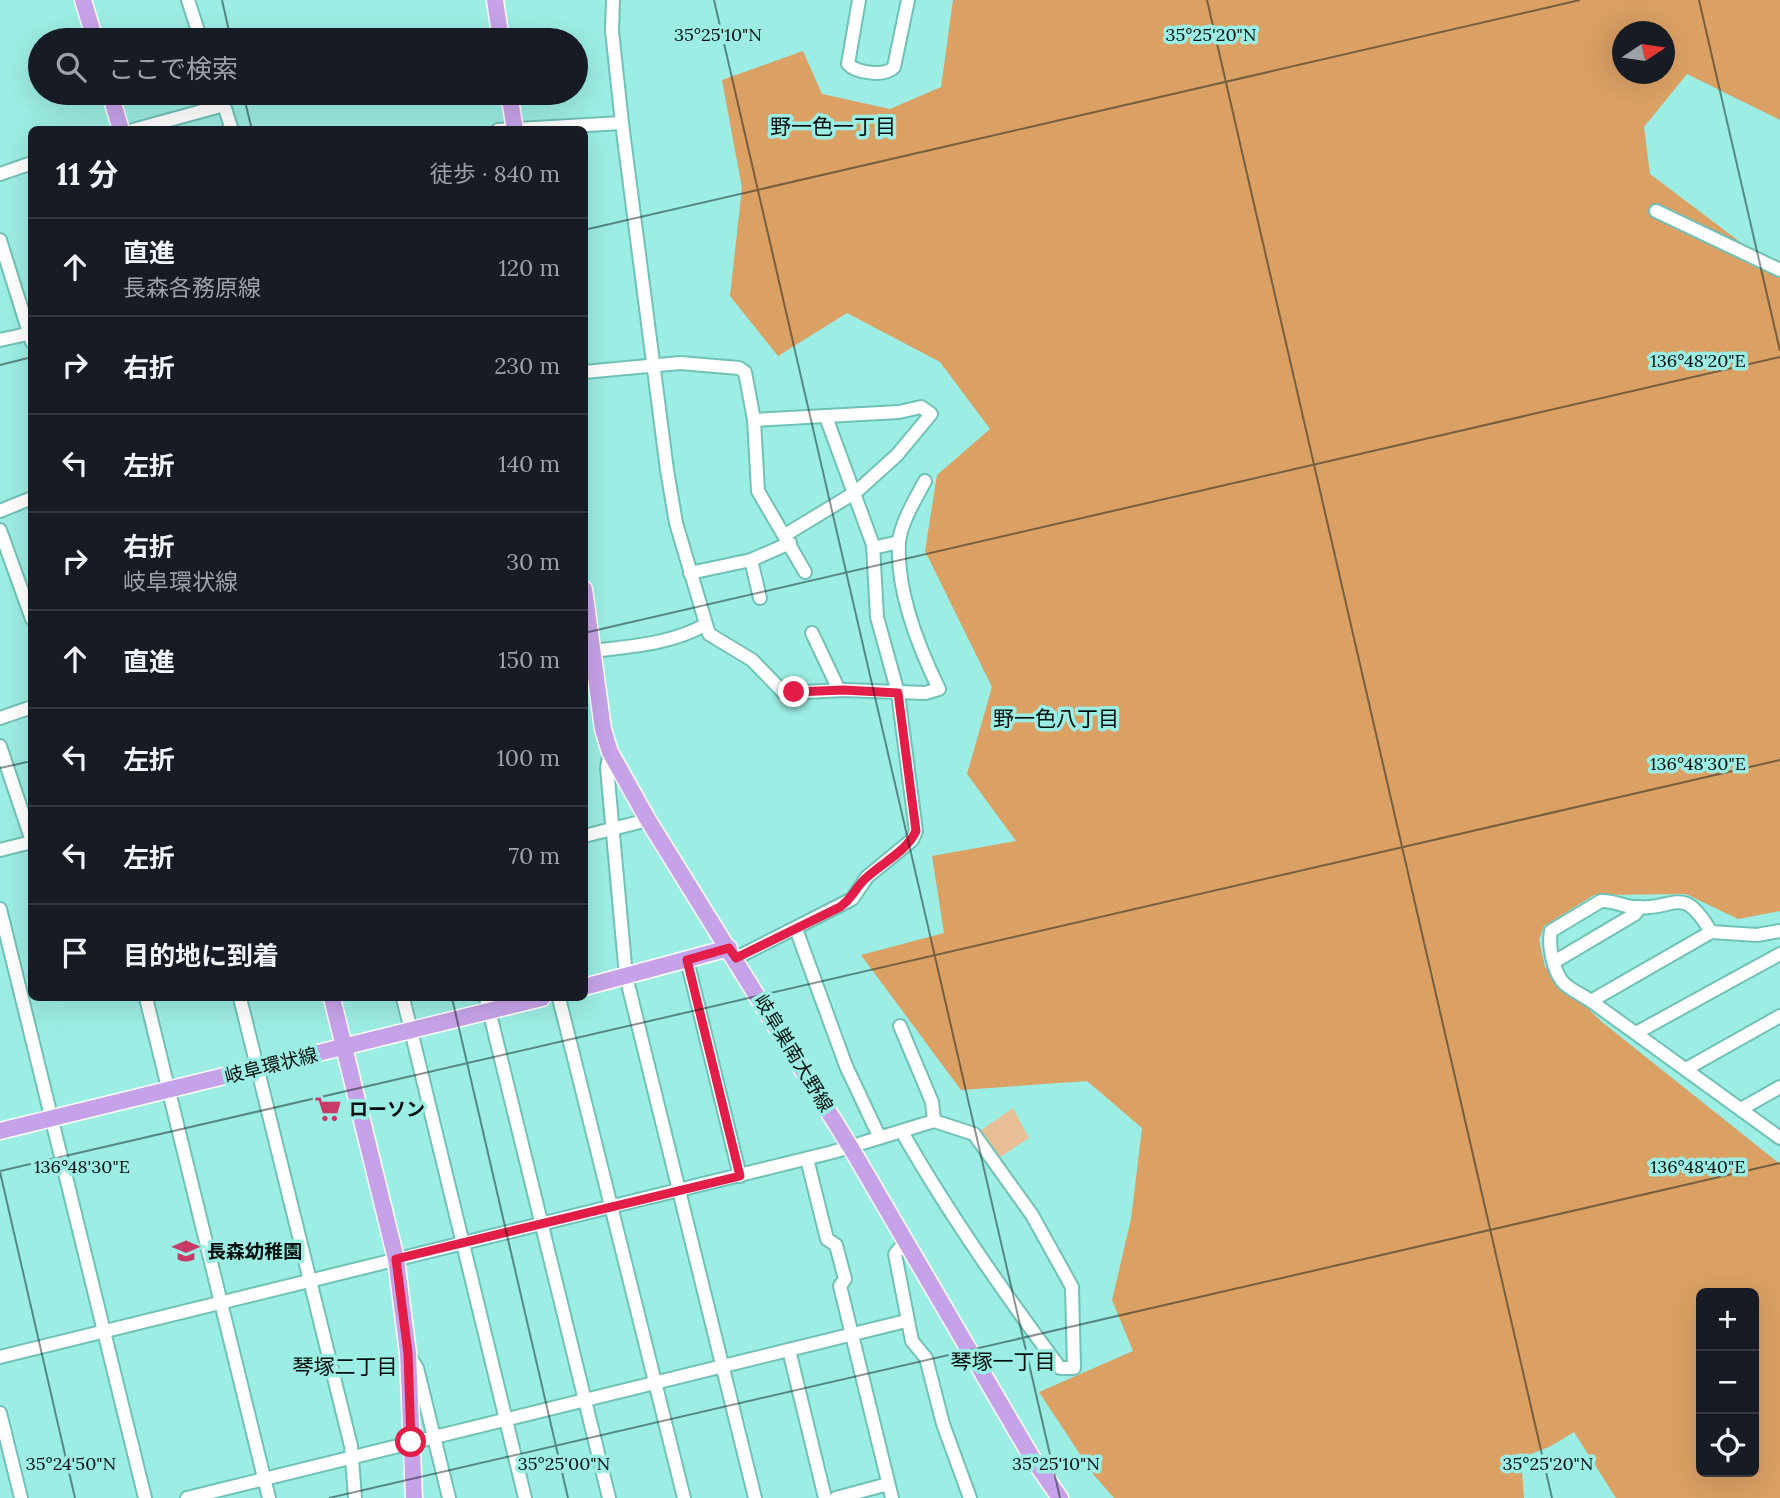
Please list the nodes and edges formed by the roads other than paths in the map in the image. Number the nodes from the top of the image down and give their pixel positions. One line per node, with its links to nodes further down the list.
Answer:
1 (83, 0): 7 (main road)
2 (188, 0): 8 (street)
3 (495, 0): 9 (main road)
4 (613, 0): 14 (street)
5 (859, 0): 6 (street)
6 (908, 0)
7 (91, 28)
8 (197, 28)
9 (496, 28)
10 (114, 105): 15 (main road)
11 (205, 105): 16 (street)
12 (224, 105): 17 (street)
13 (509, 105): 18 (main road)
14 (622, 123): 19 (street); 28 (street)
15 (120, 126)
16 (144, 126)
17 (231, 126)
18 (509, 126)
19 (566, 126)
20 (28, 164): 21 (street)
21 (0, 174)
22 (1656, 211): 24 (street)
23 (0, 240): 25 (street)
24 (1780, 270)
25 (28, 327)
26 (28, 336): 27 (street)
27 (0, 340)
28 (653, 366): 29 (street); 31 (street); 42 (street)
29 (588, 372)
30 (826, 417): 31 (street); 33 (street); 33 (street)
31 (754, 420): 37 (street)
32 (925, 481): 38 (street)
33 (856, 492): 37 (street); 39 (street)
34 (28, 500): 35 (street)
35 (0, 511)
36 (0, 530): 44 (street)
37 (788, 539): 40 (street); 41 (street)
38 (899, 542): 39 (street); 51 (street)
39 (873, 548): 51 (street)
40 (751, 560): 42 (street); 43 (street)
41 (805, 572)
42 (690, 573): 46 (street)
43 (760, 598)
44 (28, 608)
45 (588, 613): 48 (main road, 岐阜巣南大野線)
46 (705, 625): 48 (street); 50 (street)
47 (813, 633): 50 (street)
48 (594, 650): 49 (main road, 岐阜巣南大野線)
49 (592, 687): 55 (main road, 岐阜巣南大野線)
50 (839, 690): 51 (street)
51 (898, 693): 64 (street)
52 (28, 708): 53 (street)
53 (0, 718)
54 (0, 746): 57 (street)
55 (610, 752): 56 (main road, 岐阜巣南大野線); 58 (street)
56 (648, 820): 58 (street); 67 (main road, 岐阜巣南大野線)
57 (28, 829)
58 (614, 830): 59 (street); 71 (street)
59 (588, 835)
60 (28, 842): 61 (street)
61 (0, 850)
62 (1640, 907): 66 (street); 70 (street); 70 (street)
63 (0, 909): 91 (street)
64 (796, 929): 67 (street); 95 (street)
65 (1780, 931): 66 (street)
66 (1712, 932): 79 (street)
67 (732, 953): 69 (main road); 97 (main road, 岐阜巣南大野線)
68 (1780, 954): 84 (street)
69 (687, 960): 71 (main road); 99 (street)
70 (1555, 962): 79 (street)
71 (626, 976): 72 (main road); 100 (street)
72 (588, 986)
73 (147, 1001): 89 (street)
74 (241, 1001): 87 (street)
75 (333, 1001): 85 (main road)
76 (404, 1001): 83 (street)
77 (515, 1001): 80 (main road, 岐阜環状線)
78 (560, 1001): 101 (street)
79 (1591, 1001): 84 (street)
80 (488, 1004): 83 (main road, 岐阜環状線); 102 (street)
81 (1780, 1016): 86 (street)
82 (900, 1026): 92 (street)
83 (412, 1030): 85 (main road, 岐阜環状線); 104 (street)
84 (1636, 1033): 86 (street)
85 (344, 1047): 87 (main road, 岐阜環状線); 105 (main road)
86 (1686, 1069): 90 (street)
87 (258, 1070): 89 (main road, 岐阜環状線); 106 (street)
88 (1780, 1087): 90 (street)
89 (169, 1090): 91 (main road, 岐阜環状線); 107 (street)
90 (1741, 1109): 96 (street)
91 (53, 1118): 93 (main road, 岐阜環状線); 109 (street)
92 (934, 1121): 94 (street); 94 (street)
93 (0, 1131)
94 (902, 1132): 95 (street)
95 (879, 1136): 97 (street)
96 (1780, 1138)
97 (851, 1148): 98 (street); 103 (main road, 岐阜巣南大野線)
98 (807, 1159): 99 (street); 110 (street)
99 (740, 1176): 100 (street)
100 (678, 1191): 101 (street); 114 (street)
101 (612, 1208): 102 (street); 115 (street)
102 (543, 1225): 104 (street); 116 (street)
103 (905, 1242): 108 (street); 139 (main road, 岐阜巣南大野線)
104 (463, 1244): 105 (street); 118 (street)
105 (396, 1259): 106 (street); 112 (main road)
106 (310, 1281): 107 (street); 121 (street)
107 (221, 1303): 109 (street); 122 (street)
108 (906, 1321): 110 (street); 138 (street)
109 (104, 1332): 113 (street); 125 (street)
110 (852, 1335): 111 (street); 123 (street)
111 (789, 1350): 114 (street); 135 (street)
112 (408, 1353): 119 (street); 120 (main road)
113 (0, 1357)
114 (722, 1367): 115 (street); 134 (street)
115 (655, 1383): 116 (street); 133 (street)
116 (585, 1400): 118 (street); 132 (street)
117 (0, 1413): 124 (street)
118 (506, 1420): 119 (street); 131 (street)
119 (435, 1437): 120 (street); 130 (street)
120 (411, 1442): 121 (street); 129 (main road)
121 (351, 1457): 122 (street); 128 (street)
122 (264, 1478): 126 (street); 127 (street)
123 (888, 1484): 136 (street); 137 (street)
124 (21, 1498)
125 (145, 1498)
126 (187, 1498)
127 (269, 1498)
128 (355, 1498)
129 (414, 1498)
130 (449, 1498)
131 (525, 1498)
132 (609, 1498)
133 (684, 1498)
134 (755, 1498)
135 (825, 1498)
136 (836, 1498)
137 (892, 1498)
138 (970, 1498)
139 (1059, 1498)

